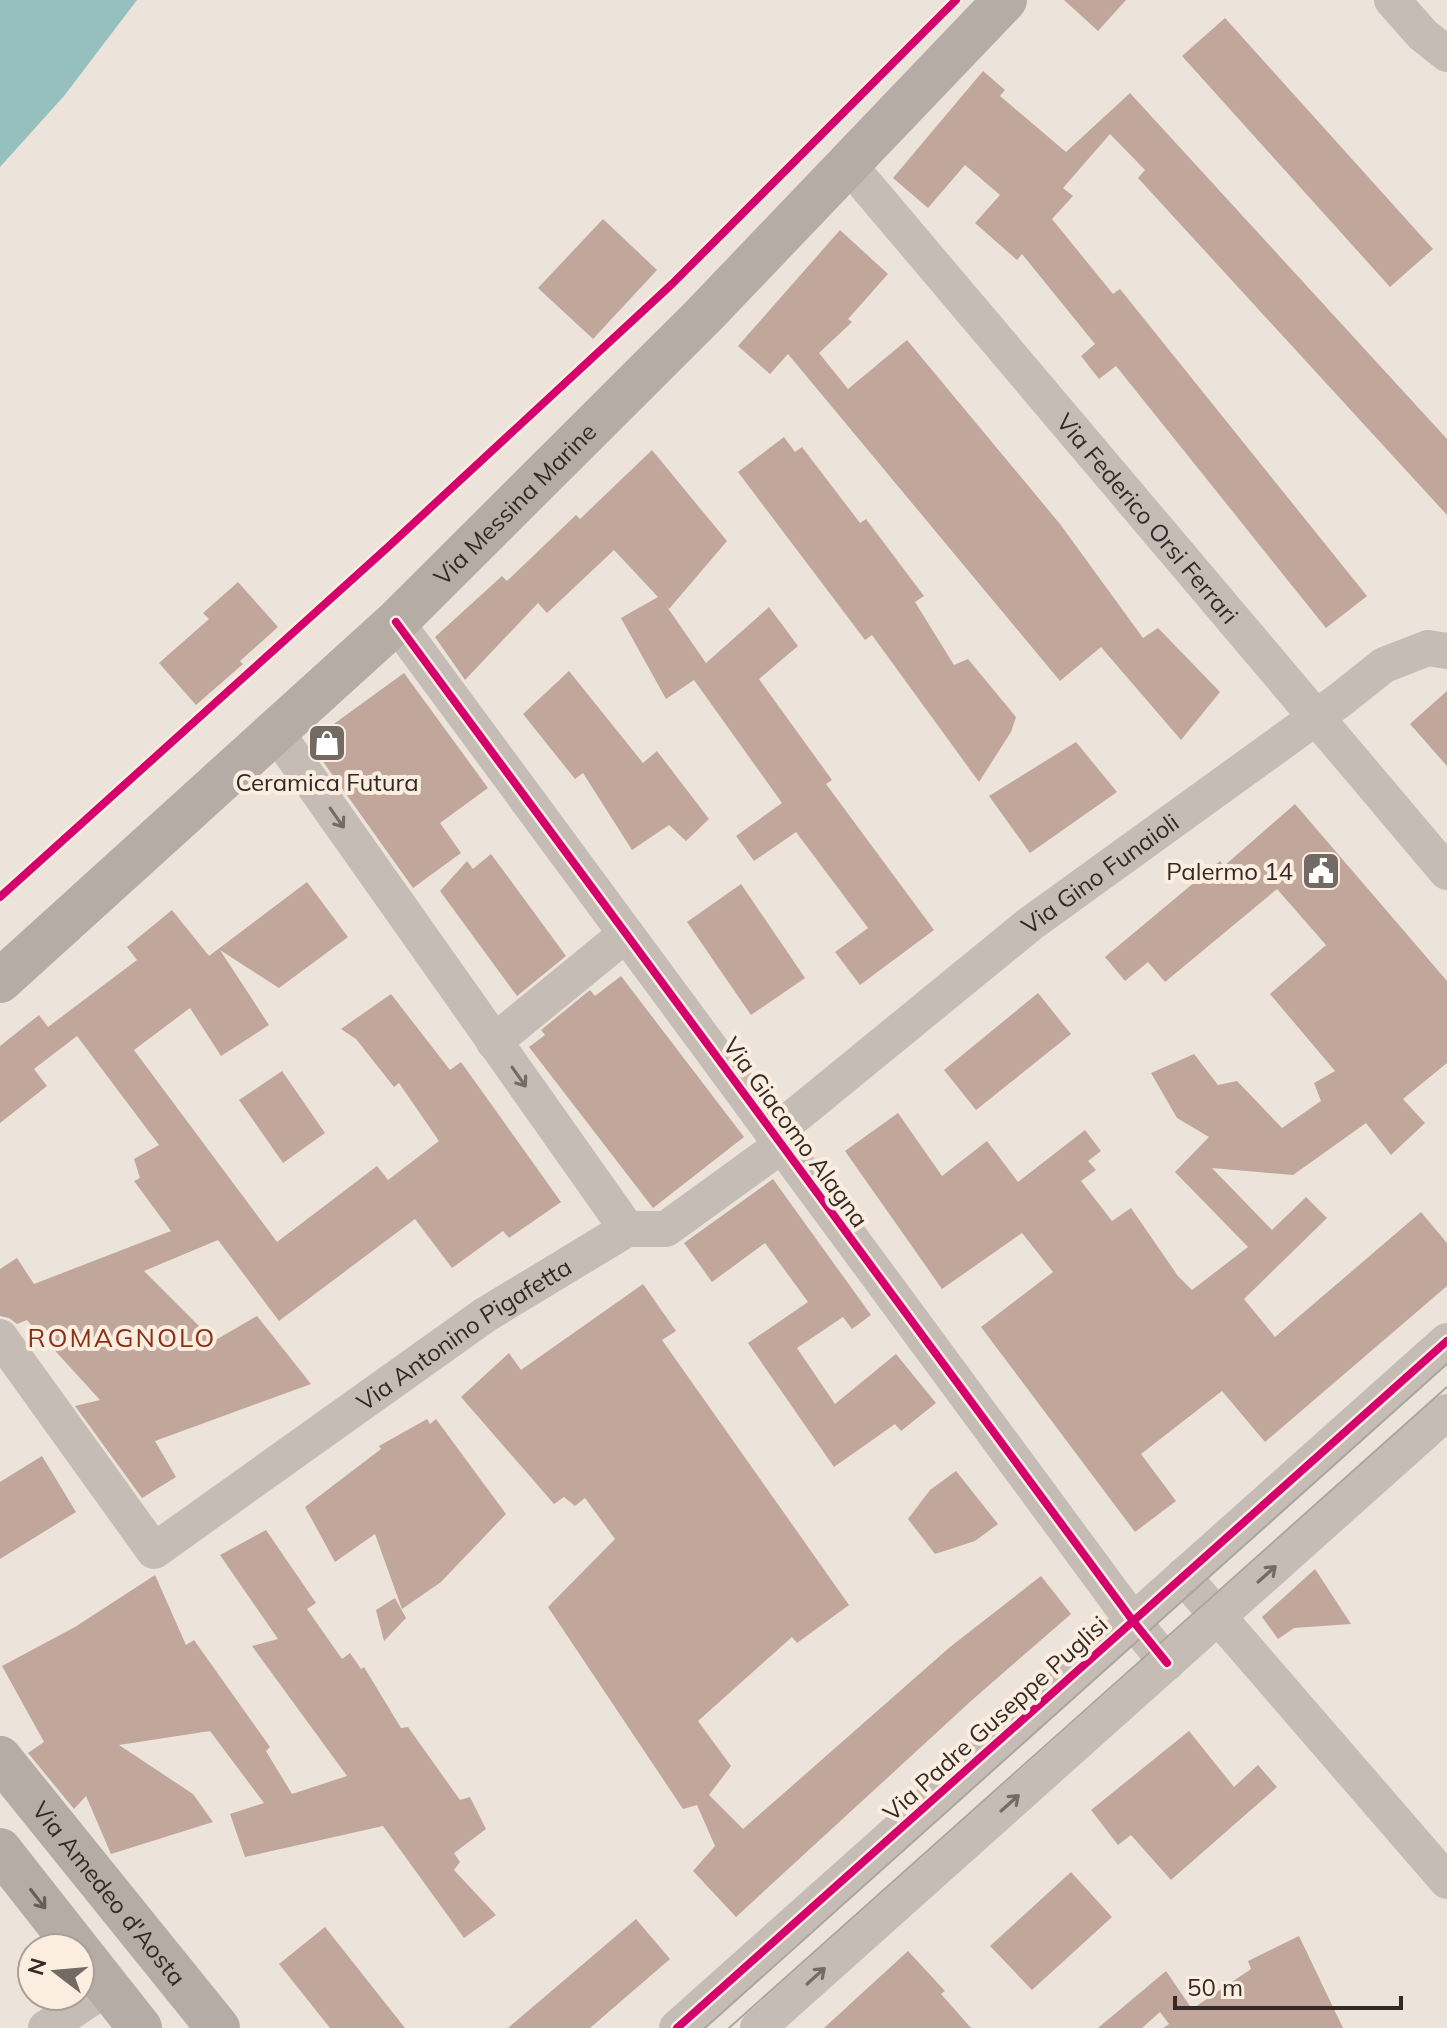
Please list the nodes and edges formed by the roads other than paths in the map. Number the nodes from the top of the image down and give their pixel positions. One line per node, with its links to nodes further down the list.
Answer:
1 (1005, 0): 4 (main road, Via Messina Marine)
2 (1392, 0): 3 (street)
3 (1447, 54)
4 (848, 164): 5 (main road, Via Messina Marine); 7 (street, Via Federico Orsi Ferrari)
5 (396, 622): 8 (main road, Via Messina Marine); 10 (street, Via Giacomo Alagna)
6 (1447, 651): 7 (street, Via Gino Funaioli)
7 (1315, 717): 9 (street, Via Federico Orsi Ferrari); 13 (street, Via Gino Funaioli)
8 (276, 732): 11 (main road, Via Messina Marine); 12 (street, one-way to 12)
9 (1447, 872)
10 (626, 934): 12 (street); 13 (street, Via Giacomo Alagna)
11 (0, 981)
12 (494, 1042): 14 (street, one-way to 14)
13 (777, 1140): 14 (street); 20 (street, Via Giacomo Alagna)
14 (627, 1229): 15 (street, Via Antonino Pigafetta)
15 (0, 1337)
16 (1447, 1341): 18 (street, Via Padre Guseppe Puglisi)
17 (1447, 1412): 19 (street, one-way to 17)
18 (1183, 1576): 19 (street); 20 (street, Via Padre Guseppe Puglisi)
19 (1218, 1617): 21 (street); 24 (street)
20 (1133, 1621): 21 (street, Via Giacomo Alagna); 31 (street, Via Padre Guseppe Puglisi)
21 (1167, 1663): 32 (street, one-way to 21)
22 (0, 1758): 30 (main road, Via Amedeo d'Aosta)
23 (0, 1850): 25 (main road, one-way to 25)
24 (1447, 1881)
25 (64, 1932)
26 (96, 1972): 27 (main road)
27 (108, 1987): 28 (street); 29 (main road)
28 (46, 2028)
29 (140, 2028)
30 (218, 2028)
31 (677, 2028)
32 (758, 2028)

